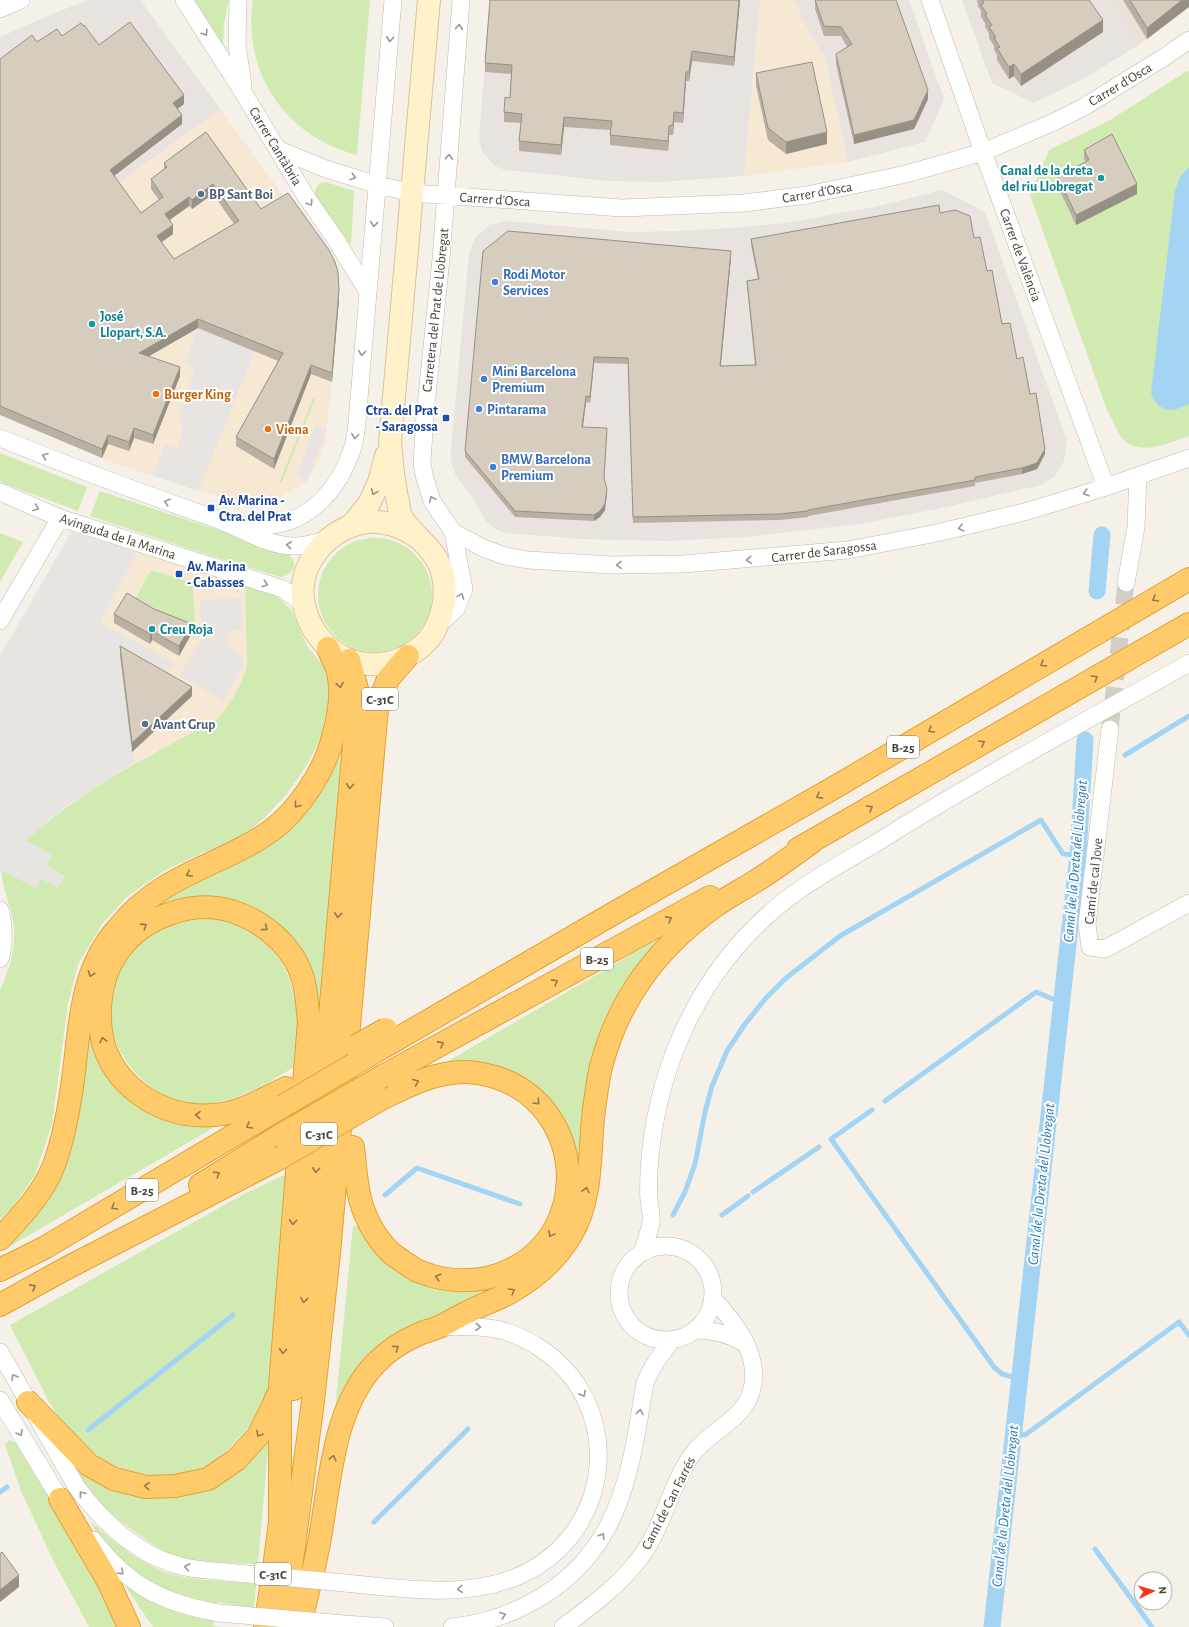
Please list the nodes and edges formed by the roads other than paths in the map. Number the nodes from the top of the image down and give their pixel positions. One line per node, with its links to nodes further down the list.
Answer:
1 (21, 0): 8 (street)
2 (184, 0): 10 (street, Carrer Cantàbria, one-way to 10)
3 (238, 0): 10 (street)
4 (393, 0): 13 (street, one-way to 13)
5 (429, 0): 14 (street)
6 (461, 0): 15 (street, Carretera del Prat de Llobregat, one-way to 6)
7 (930, 0): 12 (street, Carrer de València)
8 (0, 9)
9 (1189, 40): 12 (street, Carrer d'Osca)
10 (244, 94): 11 (street, Carrer Cantàbria)
11 (277, 150): 13 (street, Carrer d'Osca, one-way to 13); 16 (street, Carrer Cantàbria, one-way to 16)
12 (983, 152): 15 (street, Carrer d'Osca); 21 (street, Carrer de València)
13 (378, 185): 14 (street, Carrer d'Osca); 16 (street, one-way to 16)
14 (413, 193): 15 (street, Carrer d'Osca); 18 (street)
15 (446, 196): 26 (street, Carretera del Prat de Llobregat, one-way to 15)
16 (368, 292): 24 (street, one-way to 24)
17 (0, 438): 24 (street, one-way to 17)
18 (390, 442): 25 (street, one-way to 25); 27 (street)
19 (1189, 458): 20 (street, Carrer de Saragossa)
20 (1138, 476): 21 (street, Carrer de Saragossa); 30 (street)
21 (1106, 487): 26 (street, Carrer de Saragossa, one-way to 26)
22 (0, 492): 23 (street, Avinguda de la Marina, one-way to 23)
23 (60, 518): 31 (street, Avinguda de la Marina, one-way to 31); 32 (street)
24 (228, 524): 28 (street, one-way to 24)
25 (352, 525): 27 (street); 28 (street)
26 (453, 532): 34 (street, Carretera del Prat de Llobregat, one-way to 26)
27 (419, 538): 34 (street)
28 (327, 540): 31 (street)
29 (1189, 579): 45 (highway, B-25, one-way to 45, bridge)
30 (1126, 583)
31 (303, 603): 35 (street)
32 (0, 621)
33 (1189, 624): 41 (highway, B-25, one-way to 33)
34 (437, 626): 36 (street)
35 (328, 648): 37 (street); 48 (highway, one-way to 48)
36 (408, 656): 37 (street); 40 (highway, C-31C)
37 (349, 660): 64 (highway, C-31C, one-way to 64)
38 (1189, 663): 47 (street)
39 (1110, 729): 42 (street, Camí de cal Jove)
40 (373, 750): 46 (highway); 68 (highway, C-31C)
41 (812, 842): 51 (highway, B-25, one-way to 41, bridge); 55 (highway, one-way to 41)
42 (1189, 903)
43 (0, 910): 44 (street)
44 (0, 959)
45 (284, 1097): 52 (highway, B-25, one-way to 52); 60 (highway, one-way to 60)
46 (353, 1147): 51 (highway, one-way to 46, bridge); 65 (highway)
47 (651, 1221): 49 (street); 50 (street)
48 (0, 1239)
49 (668, 1245): 50 (street); 53 (street)
50 (643, 1251): 57 (street)
51 (65, 1269): 54 (highway, B-25, one-way to 51)
52 (0, 1270)
53 (713, 1299): 56 (street); 58 (street, Camí de Can Farrés)
54 (0, 1306)
55 (439, 1327): 62 (street, one-way to 62, bridge); 65 (highway, one-way to 55)
56 (696, 1330): 57 (street); 58 (street)
57 (672, 1340): 71 (street, one-way to 57)
58 (746, 1344): 72 (street, Camí de Can Farrés)
59 (0, 1352): 62 (street, one-way to 59)
60 (280, 1386): 62 (highway, one-way to 62); 64 (highway)
61 (0, 1400): 63 (street, one-way to 63)
62 (28, 1402)
63 (60, 1499): 66 (highway); 70 (street, one-way to 70, bridge)
64 (280, 1522): 67 (highway, C-31C)
65 (304, 1606): 69 (highway)
66 (129, 1627)
67 (265, 1627)
68 (282, 1627)
69 (300, 1627)
70 (385, 1627)
71 (452, 1627)
72 (563, 1627)

